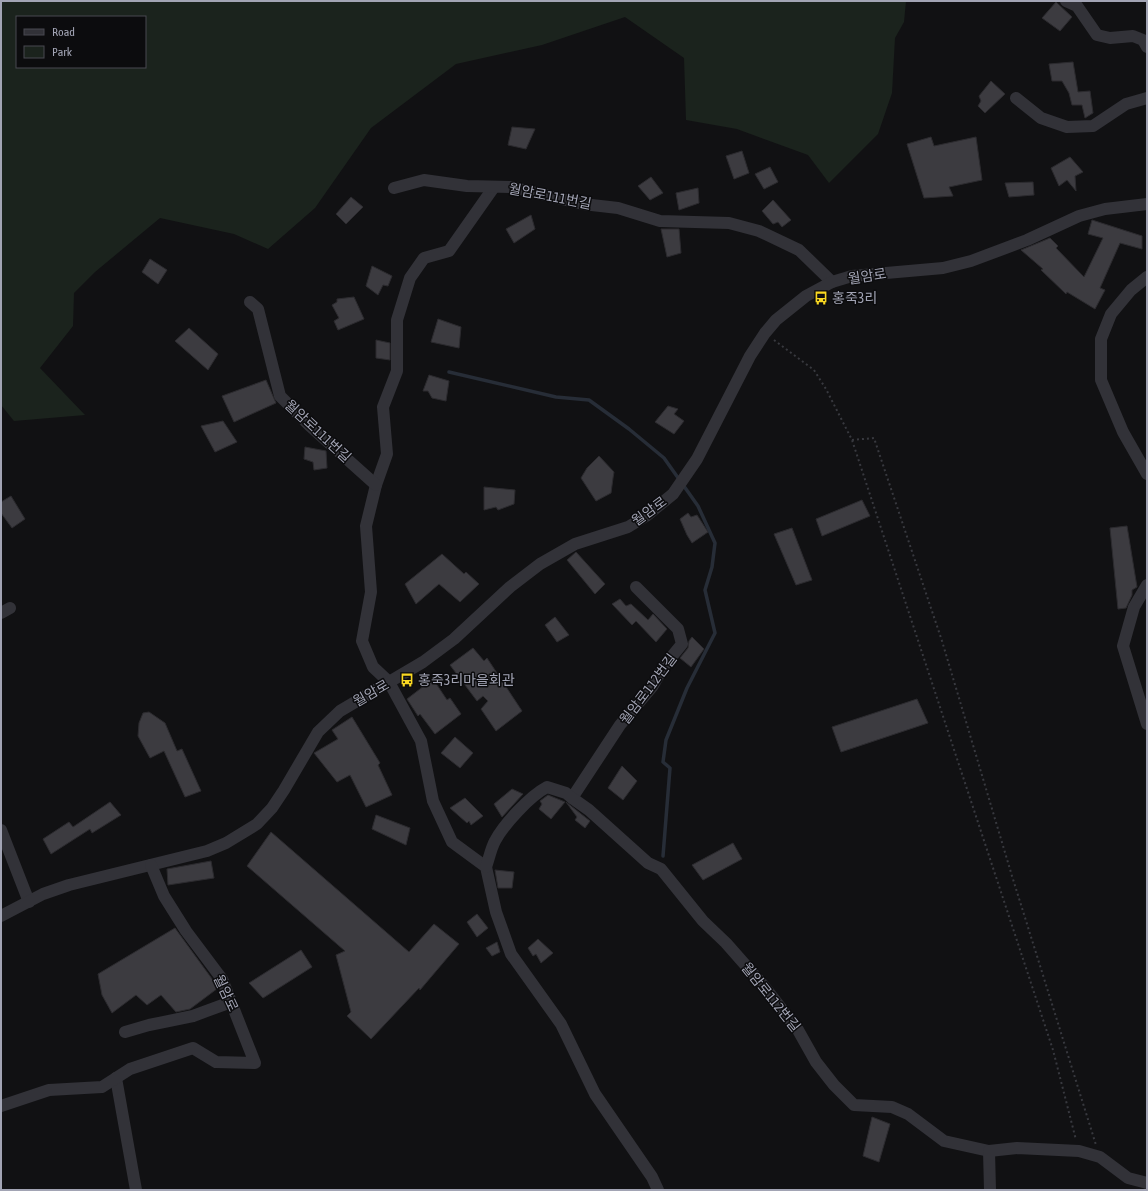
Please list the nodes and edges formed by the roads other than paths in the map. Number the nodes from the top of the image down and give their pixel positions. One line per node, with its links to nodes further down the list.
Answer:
1 (1066, 1): 2 (street)
2 (1147, 47)
3 (1016, 98): 4 (street)
4 (1147, 98)
5 (494, 187): 6 (street); 9 (street, 월암로111번길); 12 (street, 월암로111번길)
6 (394, 188)
7 (1147, 204): 9 (street, 월암로)
8 (1147, 277): 11 (street)
9 (832, 282): 15 (street, 월암로)
10 (250, 302): 12 (street, 월암로111번길)
11 (1147, 474)
12 (376, 485): 15 (street, 월암로111번길)
13 (1147, 585): 16 (street)
14 (636, 587): 17 (street, 월암로112번길)
15 (389, 682): 19 (street, 월암로); 20 (street)
16 (1147, 724)
17 (572, 798): 20 (street, 월암로112번길); 27 (street, 월암로112번길)
18 (1, 830): 21 (street)
19 (151, 865): 21 (street, 월암로); 23 (street, 월암로)
20 (486, 867): 30 (street)
21 (29, 902): 22 (street, 월암로)
22 (1, 916)
23 (231, 1002): 24 (street); 25 (street, 월암로)
24 (125, 1032)
25 (116, 1078): 26 (street); 29 (street)
26 (1, 1106)
27 (989, 1151): 28 (street, 월암로112번길); 31 (street)
28 (1147, 1184)
29 (136, 1190)
30 (658, 1190)
31 (990, 1190)

